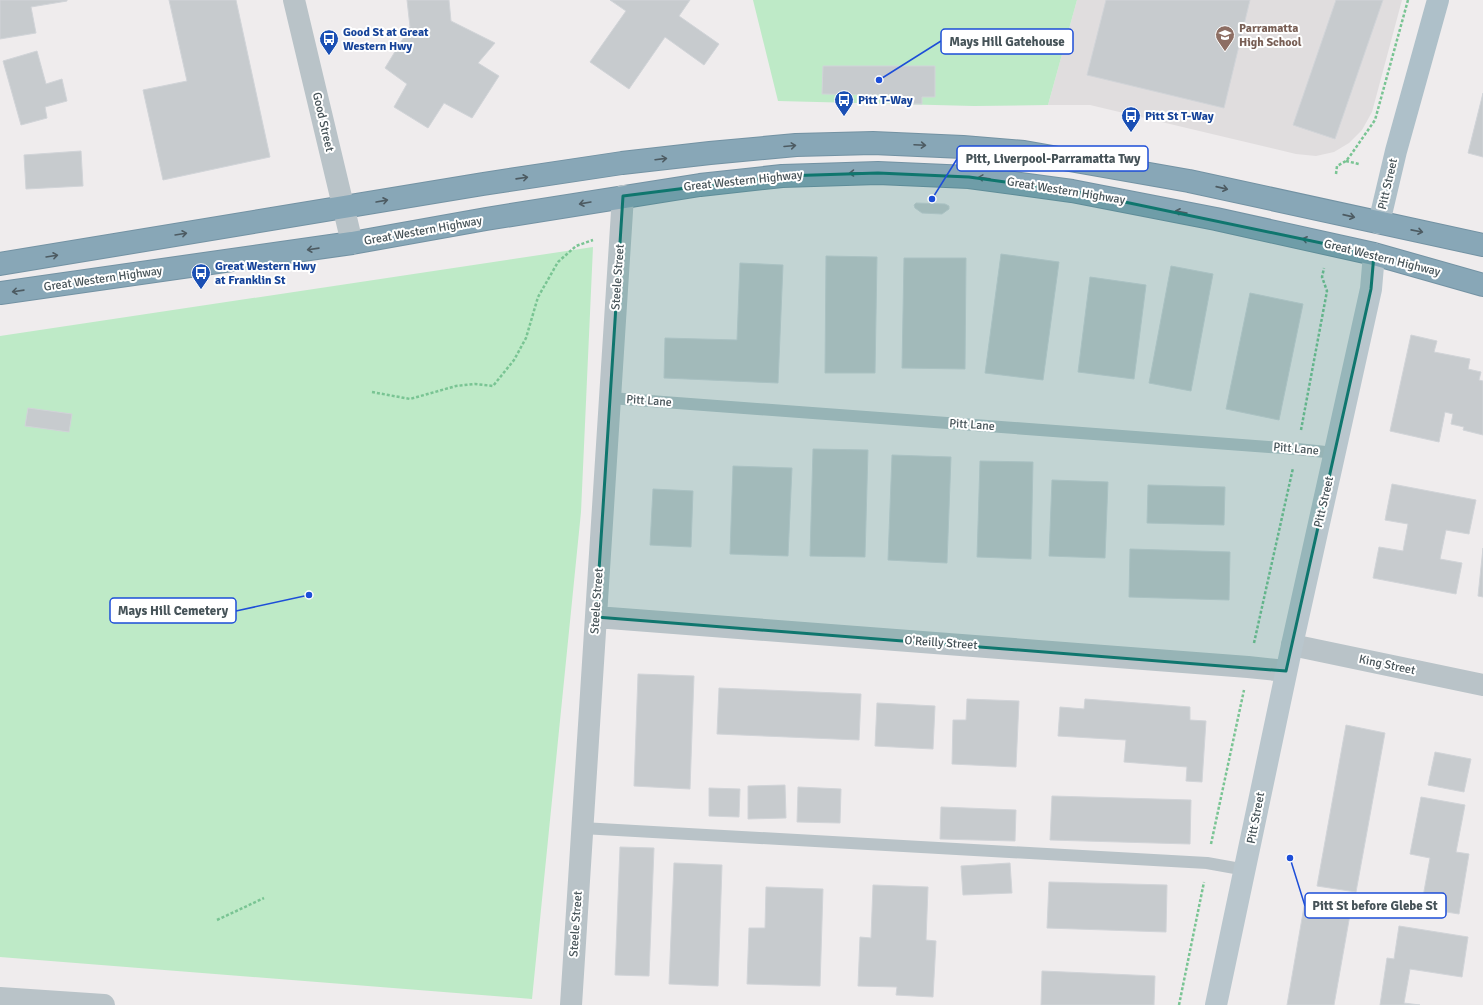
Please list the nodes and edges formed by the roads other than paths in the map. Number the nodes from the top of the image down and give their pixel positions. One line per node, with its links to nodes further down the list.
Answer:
1 (294, 0): 4 (street, Good Street)
2 (1438, 0): 5 (main road, Pitt Street)
3 (623, 196): 6 (highway, Great Western Highway, one-way to 6); 8 (highway, Great Western Highway, one-way to 3); 12 (street, Steele Street)
4 (343, 208): 5 (highway, one-way to 5); 6 (street, Good Street); 9 (highway, one-way to 4)
5 (1379, 223): 7 (highway, one-way to 7); 8 (highway, Pitt Street)
6 (352, 243): 11 (highway, Great Western Highway, one-way to 11)
7 (1483, 245)
8 (1374, 254): 10 (highway, Great Western Highway); 13 (main road, Pitt Street)
9 (0, 264)
10 (1483, 285)
11 (0, 293)
12 (610, 398): 13 (lane, Pitt Lane); 14 (street, Steele Street)
13 (1335, 453): 15 (main road, Pitt Street)
14 (596, 617): 16 (street, O'Reilly Street); 18 (street, Steele Street)
15 (1292, 645): 16 (main road, Pitt Street); 17 (street, King Street)
16 (1286, 672): 19 (main road, Pitt Street)
17 (1483, 685)
18 (582, 828): 19 (lane); 22 (street, Steele Street)
19 (1246, 870): 23 (main road, Pitt Street)
20 (0, 998): 21 (street)
21 (104, 1005)
22 (571, 1005)
23 (1216, 1005)

